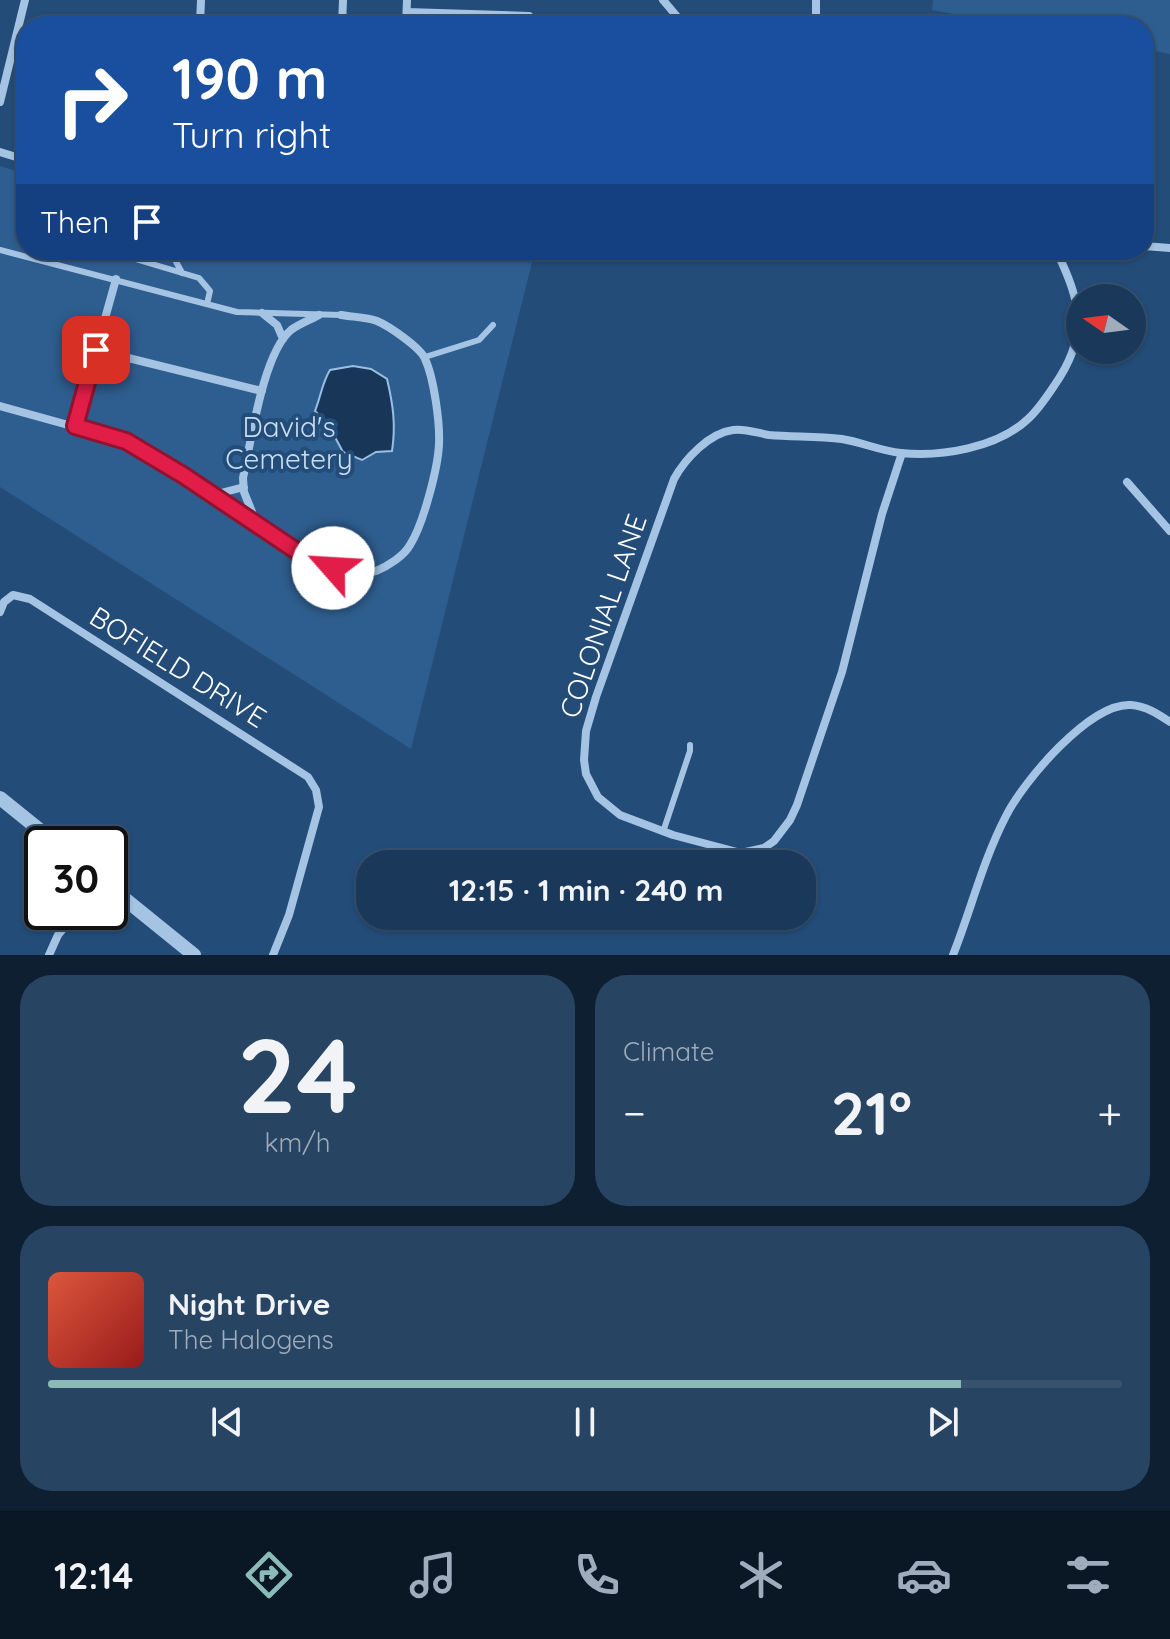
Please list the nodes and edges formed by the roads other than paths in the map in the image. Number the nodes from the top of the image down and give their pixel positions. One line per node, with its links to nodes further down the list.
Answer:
1 (407, 0): 3 (street)
2 (663, 0): 6 (street)
3 (407, 12): 4 (street); 5 (street)
4 (407, 16)
5 (529, 16)
6 (677, 16)
7 (16, 37): 8 (street)
8 (0, 102)
9 (40, 260): 14 (lane)
10 (139, 260): 13 (lane)
11 (175, 260): 13 (lane)
12 (1062, 260): 26 (street, COLONIAL LANE)
13 (182, 273): 15 (lane)
14 (116, 279): 15 (lane); 21 (street)
15 (207, 304): 16 (lane)
16 (262, 313): 17 (lane); 20 (street)
17 (319, 315): 18 (lane); 20 (street)
18 (341, 315): 22 (street)
19 (493, 325): 22 (lane)
20 (283, 339): 23 (street)
21 (96, 350): 23 (street); 25 (street)
22 (425, 357): 30 (street)
23 (262, 391): 28 (street)
24 (0, 406): 25 (street)
25 (75, 426): 29 (street)
26 (902, 453): 37 (street, COLONIAL LANE); 37 (street, COLONIAL LANE)
27 (1127, 482): 31 (street)
28 (244, 487): 29 (street); 30 (street)
29 (213, 495): 30 (street)
30 (257, 524)
31 (1170, 530)
32 (0, 612): 42 (street, BOFIELD DRIVE)
33 (1170, 722): 43 (street)
34 (690, 745): 37 (lane)
35 (0, 798): 36 (street)
36 (35, 826)
37 (663, 832)
38 (128, 902): 41 (street)
39 (62, 930): 40 (street)
40 (49, 955)
41 (194, 955)
42 (273, 955)
43 (953, 955)

